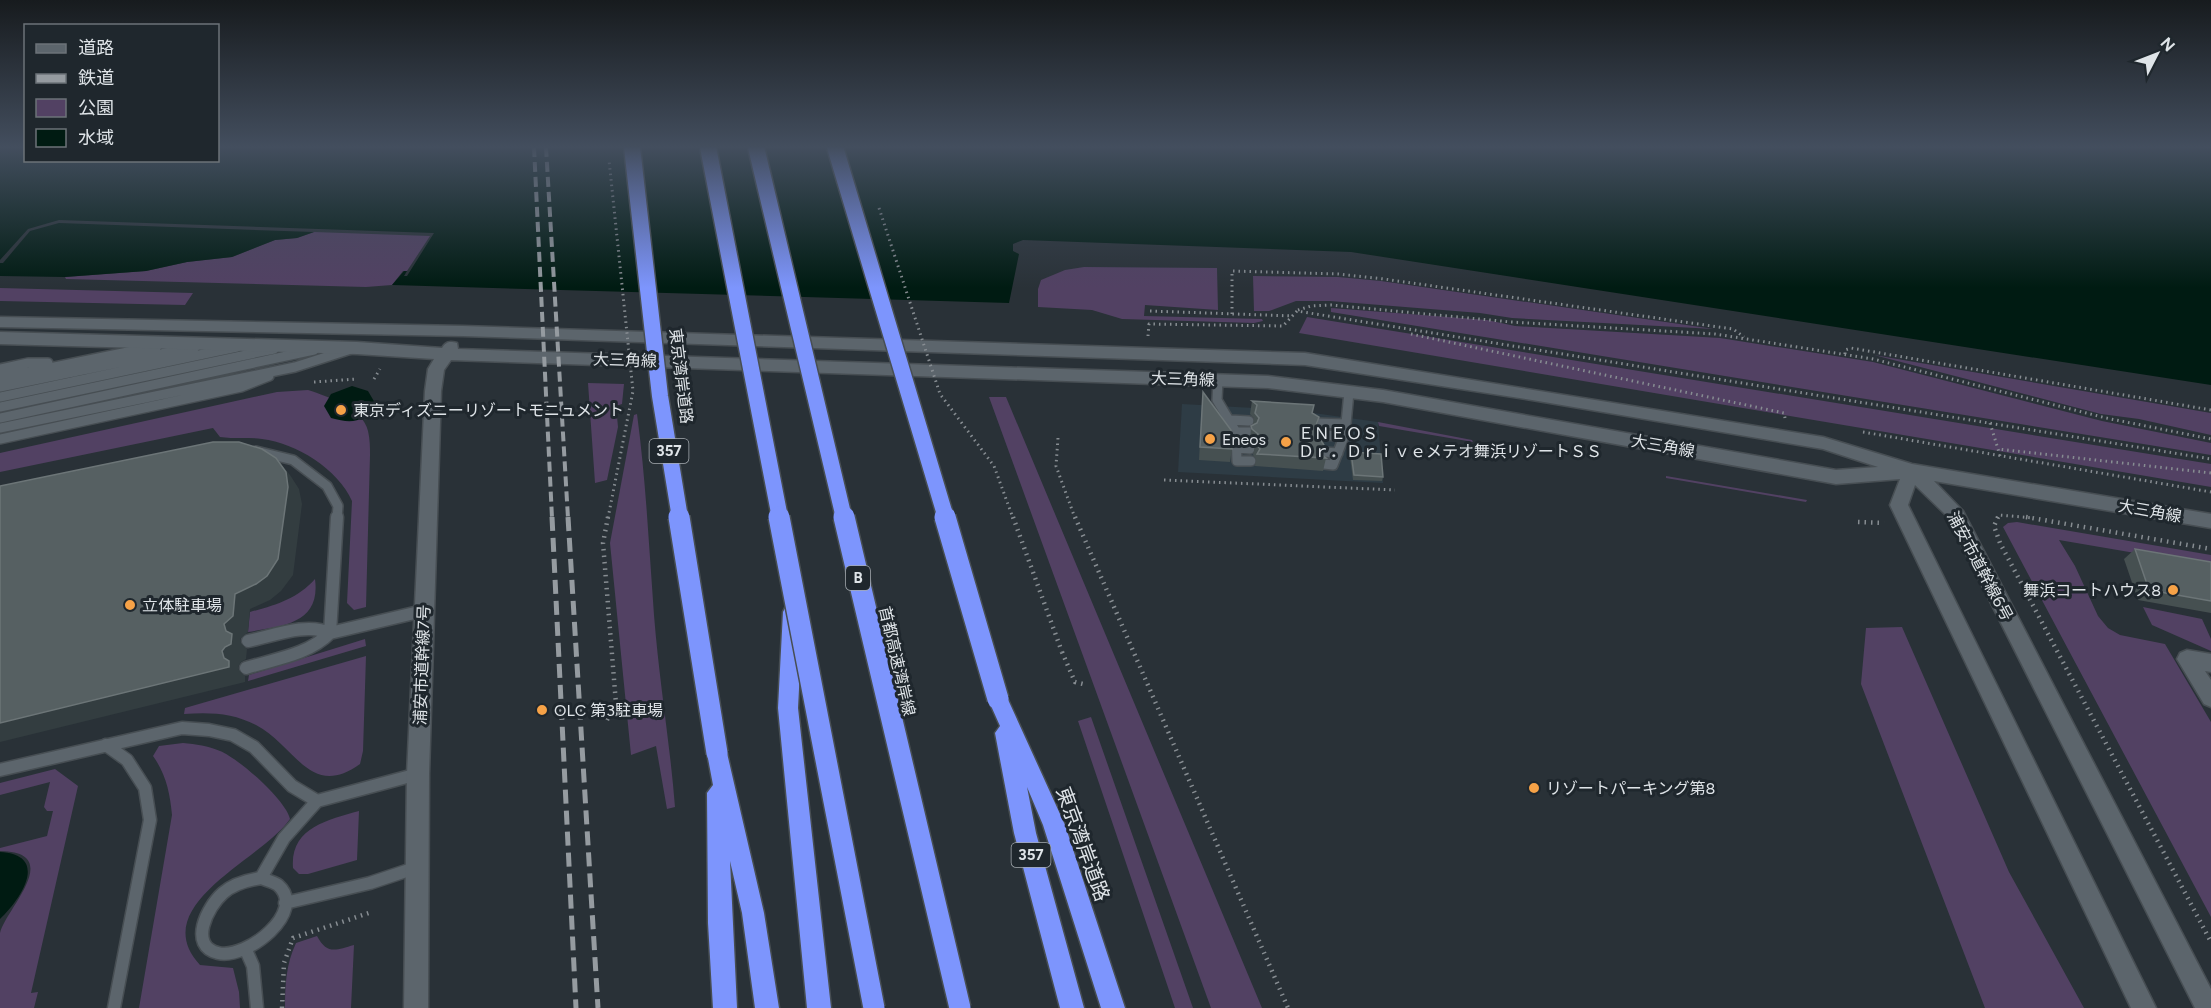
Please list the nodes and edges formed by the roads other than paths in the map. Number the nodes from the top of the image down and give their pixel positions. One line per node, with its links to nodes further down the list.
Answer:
1 (637, 194): 53 (highway, 東京湾岸道路 / 357, bridge)
2 (717, 194): 44 (highway, bridge)
3 (767, 194): 68 (highway, 首都高速湾岸線 / B, bridge)
4 (849, 194): 51 (highway, 東京湾岸道路 / 357, bridge)
5 (0, 322): 6 (street, 大三角線)
6 (462, 331): 14 (street, 浦安市道幹線7号); 42 (street, 大三角線)
7 (0, 338): 8 (street, 大三角線)
8 (169, 343): 9 (street, 大三角線); 15 (lane)
9 (210, 344): 10 (street, 大三角線); 20 (lane)
10 (252, 344): 11 (street, 大三角線); 22 (lane)
11 (286, 346): 12 (street, 大三角線); 23 (lane)
12 (328, 347): 13 (street, 大三角線); 24 (lane)
13 (357, 348): 14 (street, 大三角線); 16 (lane)
14 (446, 354): 19 (street, 大三角線); 45 (street, 浦安市道幹線7号)
15 (69, 363): 17 (lane); 18 (lane)
16 (295, 367): 29 (lane); 34 (lane)
17 (0, 369)
18 (0, 378)
19 (1218, 380): 21 (street, 大三角線); 25 (lane)
20 (0, 387)
21 (1349, 392): 28 (lane); 42 (street, 大三角線)
22 (0, 397)
23 (0, 407)
24 (0, 417)
25 (1231, 420): 26 (lane); 30 (lane)
26 (1249, 421)
27 (1316, 423): 28 (lane)
28 (1346, 424): 33 (lane)
29 (0, 428)
30 (1236, 432): 31 (lane); 35 (lane)
31 (1250, 432)
32 (1320, 435): 33 (lane)
33 (1344, 436): 39 (lane)
34 (0, 439)
35 (1237, 448): 36 (lane); 40 (lane)
36 (1250, 449)
37 (243, 450): 46 (lane)
38 (1324, 452): 39 (lane)
39 (1338, 453): 41 (lane)
40 (1251, 461)
41 (1324, 464)
42 (1912, 471): 43 (street, 大三角線); 71 (street); 72 (street, 浦安市道幹線6号)
43 (2211, 521)
44 (794, 588): 66 (highway, bridge); 67 (highway, bridge)
45 (423, 610): 46 (lane); 55 (street, 浦安市道幹線7号)
46 (330, 633): 47 (lane); 49 (lane)
47 (248, 641)
48 (2211, 663): 50 (street)
49 (246, 668)
50 (2211, 698)
51 (998, 699): 69 (highway, 東京湾岸道路 / 357); 70 (highway, 東京湾岸道路 / 357)
52 (106, 745): 54 (lane); 56 (lane); 61 (lane)
53 (717, 753): 64 (highway, 東京湾岸道路 / 357); 65 (highway, 東京湾岸道路 / 357)
54 (0, 770)
55 (418, 774): 56 (lane); 57 (street, 浦安市道幹線7号)
56 (317, 801): 58 (lane)
57 (418, 867): 59 (lane); 63 (street, 浦安市道幹線7号)
58 (261, 878): 59 (lane); 60 (lane)
59 (285, 903): 60 (lane)
60 (246, 950): 62 (lane)
61 (114, 1008)
62 (257, 1008)
63 (416, 1008)
64 (725, 1008)
65 (767, 1008)
66 (819, 1008)
67 (874, 1008)
68 (960, 1008)
69 (1072, 1008)
70 (1113, 1008)
71 (2144, 1008)
72 (2208, 1008)

